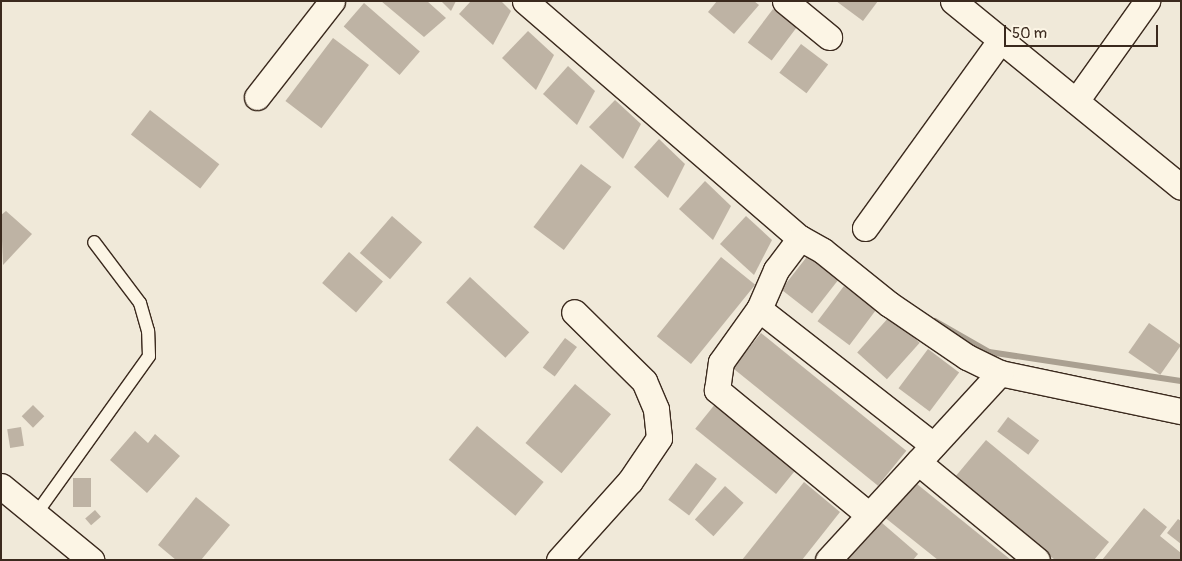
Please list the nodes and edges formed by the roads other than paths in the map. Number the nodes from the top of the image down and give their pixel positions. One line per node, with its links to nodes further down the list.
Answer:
1 (332, 1): 8 (street)
2 (525, 1): 12 (street)
3 (785, 1): 6 (street)
4 (953, 1): 7 (street)
5 (1147, 1): 9 (street)
6 (829, 37)
7 (1000, 41): 9 (street); 11 (street)
8 (257, 97)
9 (1076, 101): 10 (street)
10 (1181, 187)
11 (865, 228)
12 (800, 238): 14 (street); 16 (street)
13 (94, 242): 20 (lane)
14 (759, 308): 18 (street); 21 (street)
15 (574, 312): 23 (street)
16 (1000, 373): 17 (street); 18 (street)
17 (1181, 411)
18 (925, 453): 21 (street); 25 (street)
19 (1, 486): 20 (street)
20 (36, 514): 22 (street)
21 (869, 515): 24 (street)
22 (92, 560)
23 (559, 560)
24 (828, 560)
25 (1036, 560)

